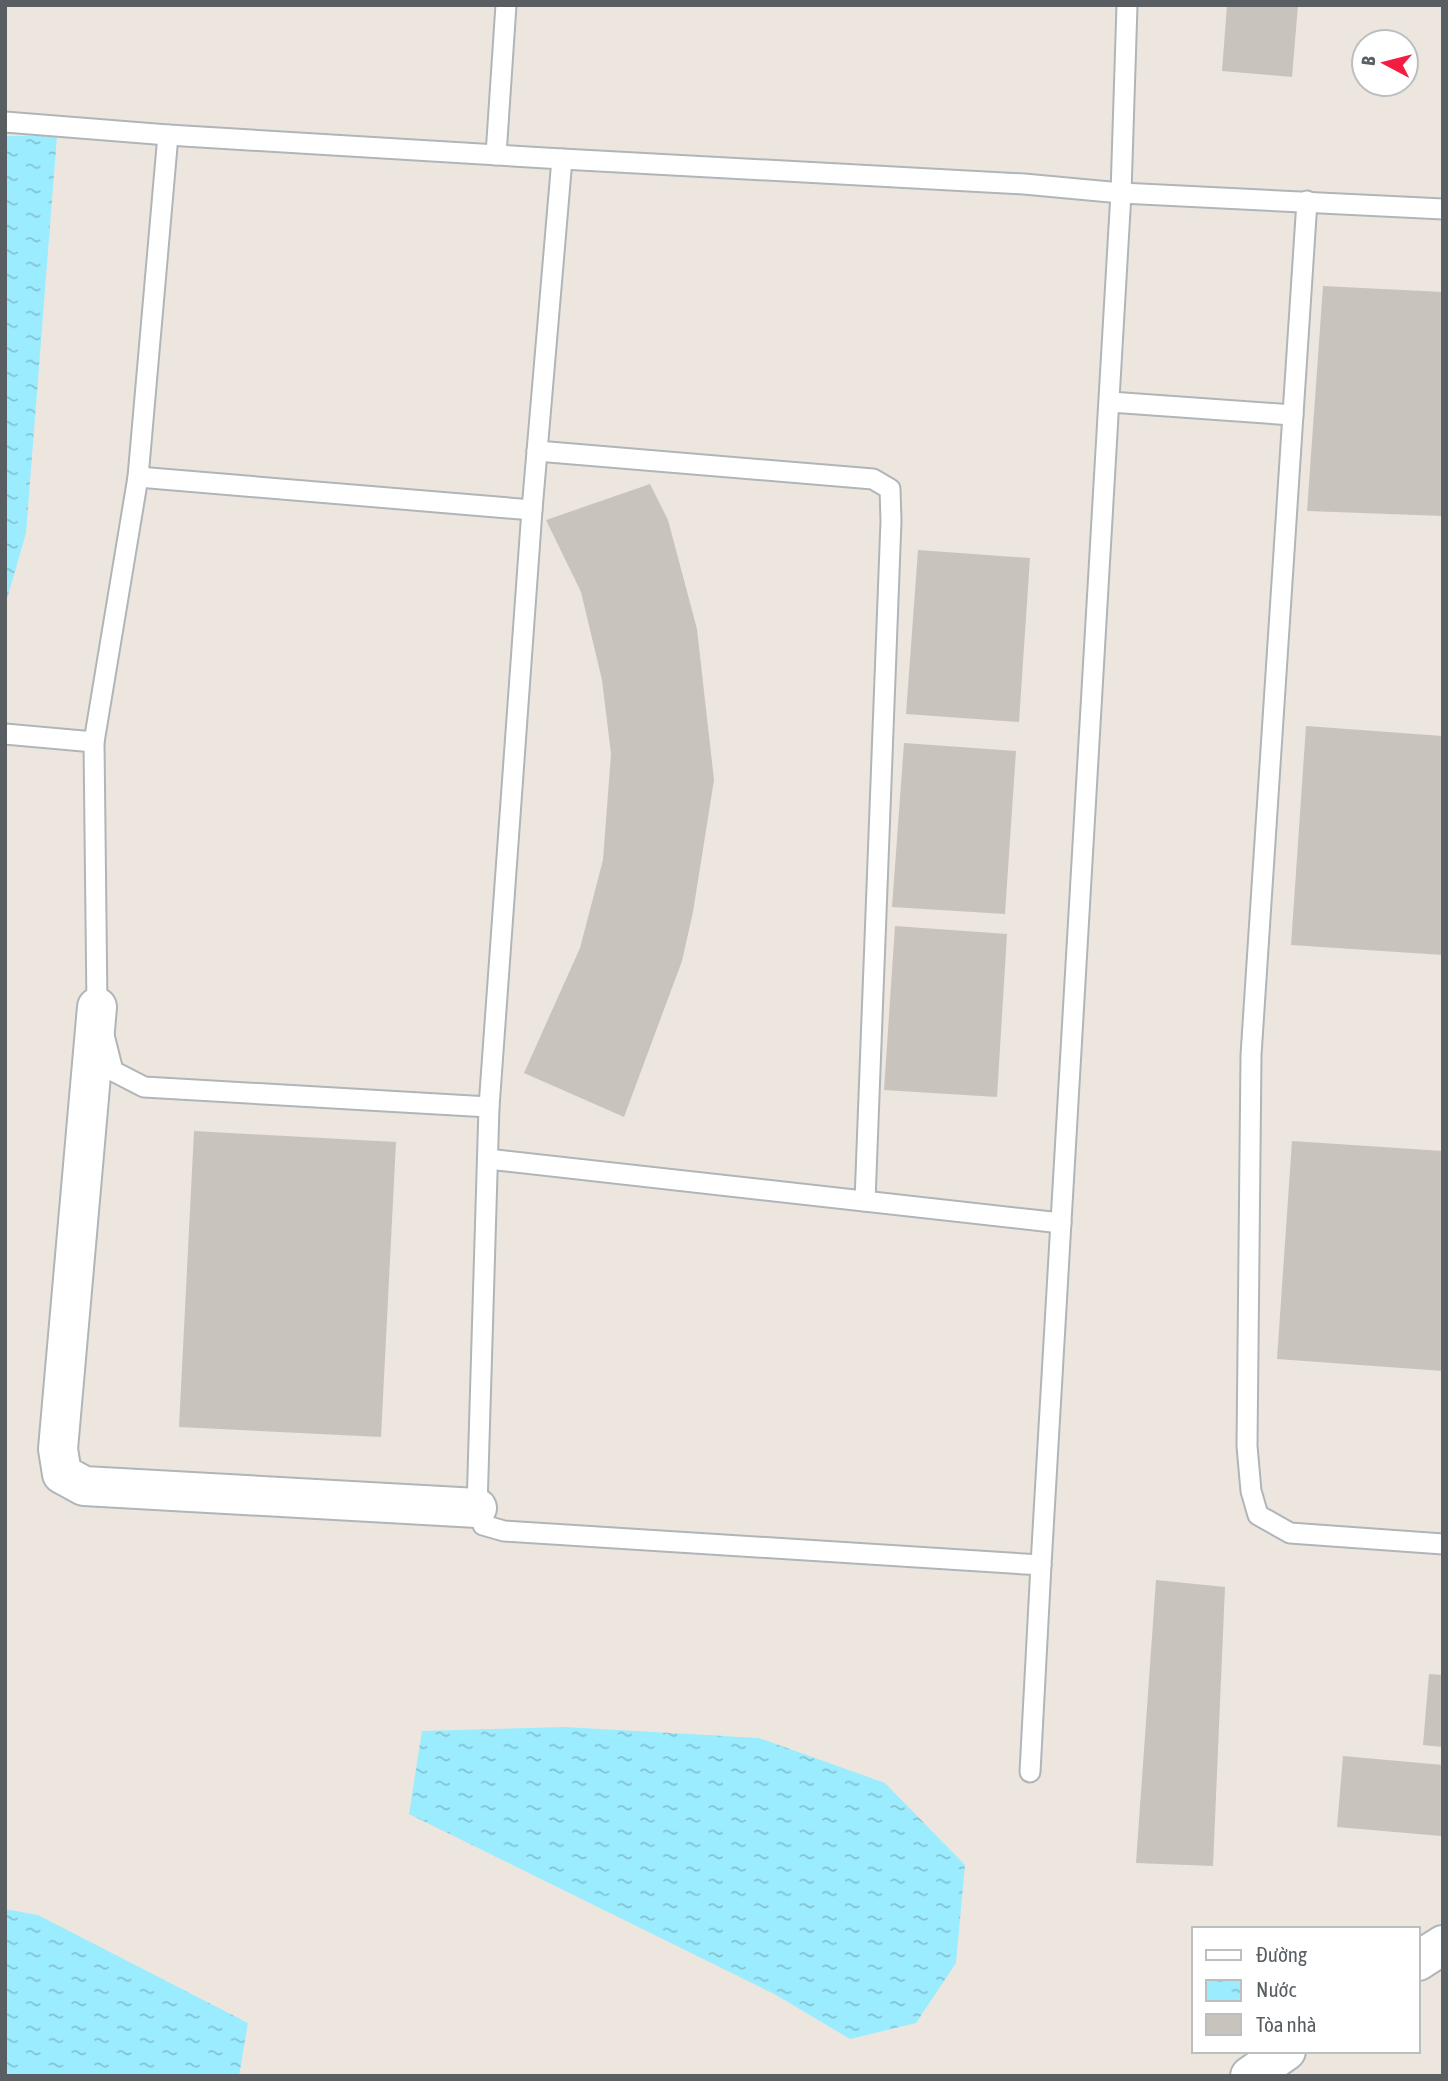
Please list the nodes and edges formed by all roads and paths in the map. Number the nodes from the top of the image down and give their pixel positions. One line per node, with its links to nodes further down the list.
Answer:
1 (506, 5): 5 (lane)
2 (1127, 5): 7 (lane)
3 (5, 122): 4 (lane)
4 (168, 135): 5 (lane); 13 (lane)
5 (496, 155): 6 (lane)
6 (562, 159): 7 (lane); 12 (lane)
7 (1121, 193): 8 (lane); 10 (lane)
8 (1307, 201): 9 (lane); 11 (lane)
9 (1443, 209)
10 (1110, 402): 11 (lane); 21 (lane)
11 (1293, 415): 23 (lane)
12 (537, 451): 14 (lane); 20 (lane)
13 (138, 477): 14 (lane); 16 (lane)
14 (532, 510): 18 (lane)
15 (5, 734): 16 (lane)
16 (94, 742): 17 (lane)
17 (97, 1007): 18 (lane); 22 (street)
18 (489, 1107): 19 (lane)
19 (488, 1158): 20 (lane); 22 (lane)
20 (865, 1201): 21 (lane)
21 (1061, 1223): 24 (lane)
22 (477, 1508): 24 (lane)
23 (1443, 1544)
24 (1041, 1565): 25 (lane)
25 (1030, 1772)
26 (1443, 1945): 27 (street)
27 (1420, 1960)
28 (1283, 2053): 29 (street)
29 (1250, 2076)

